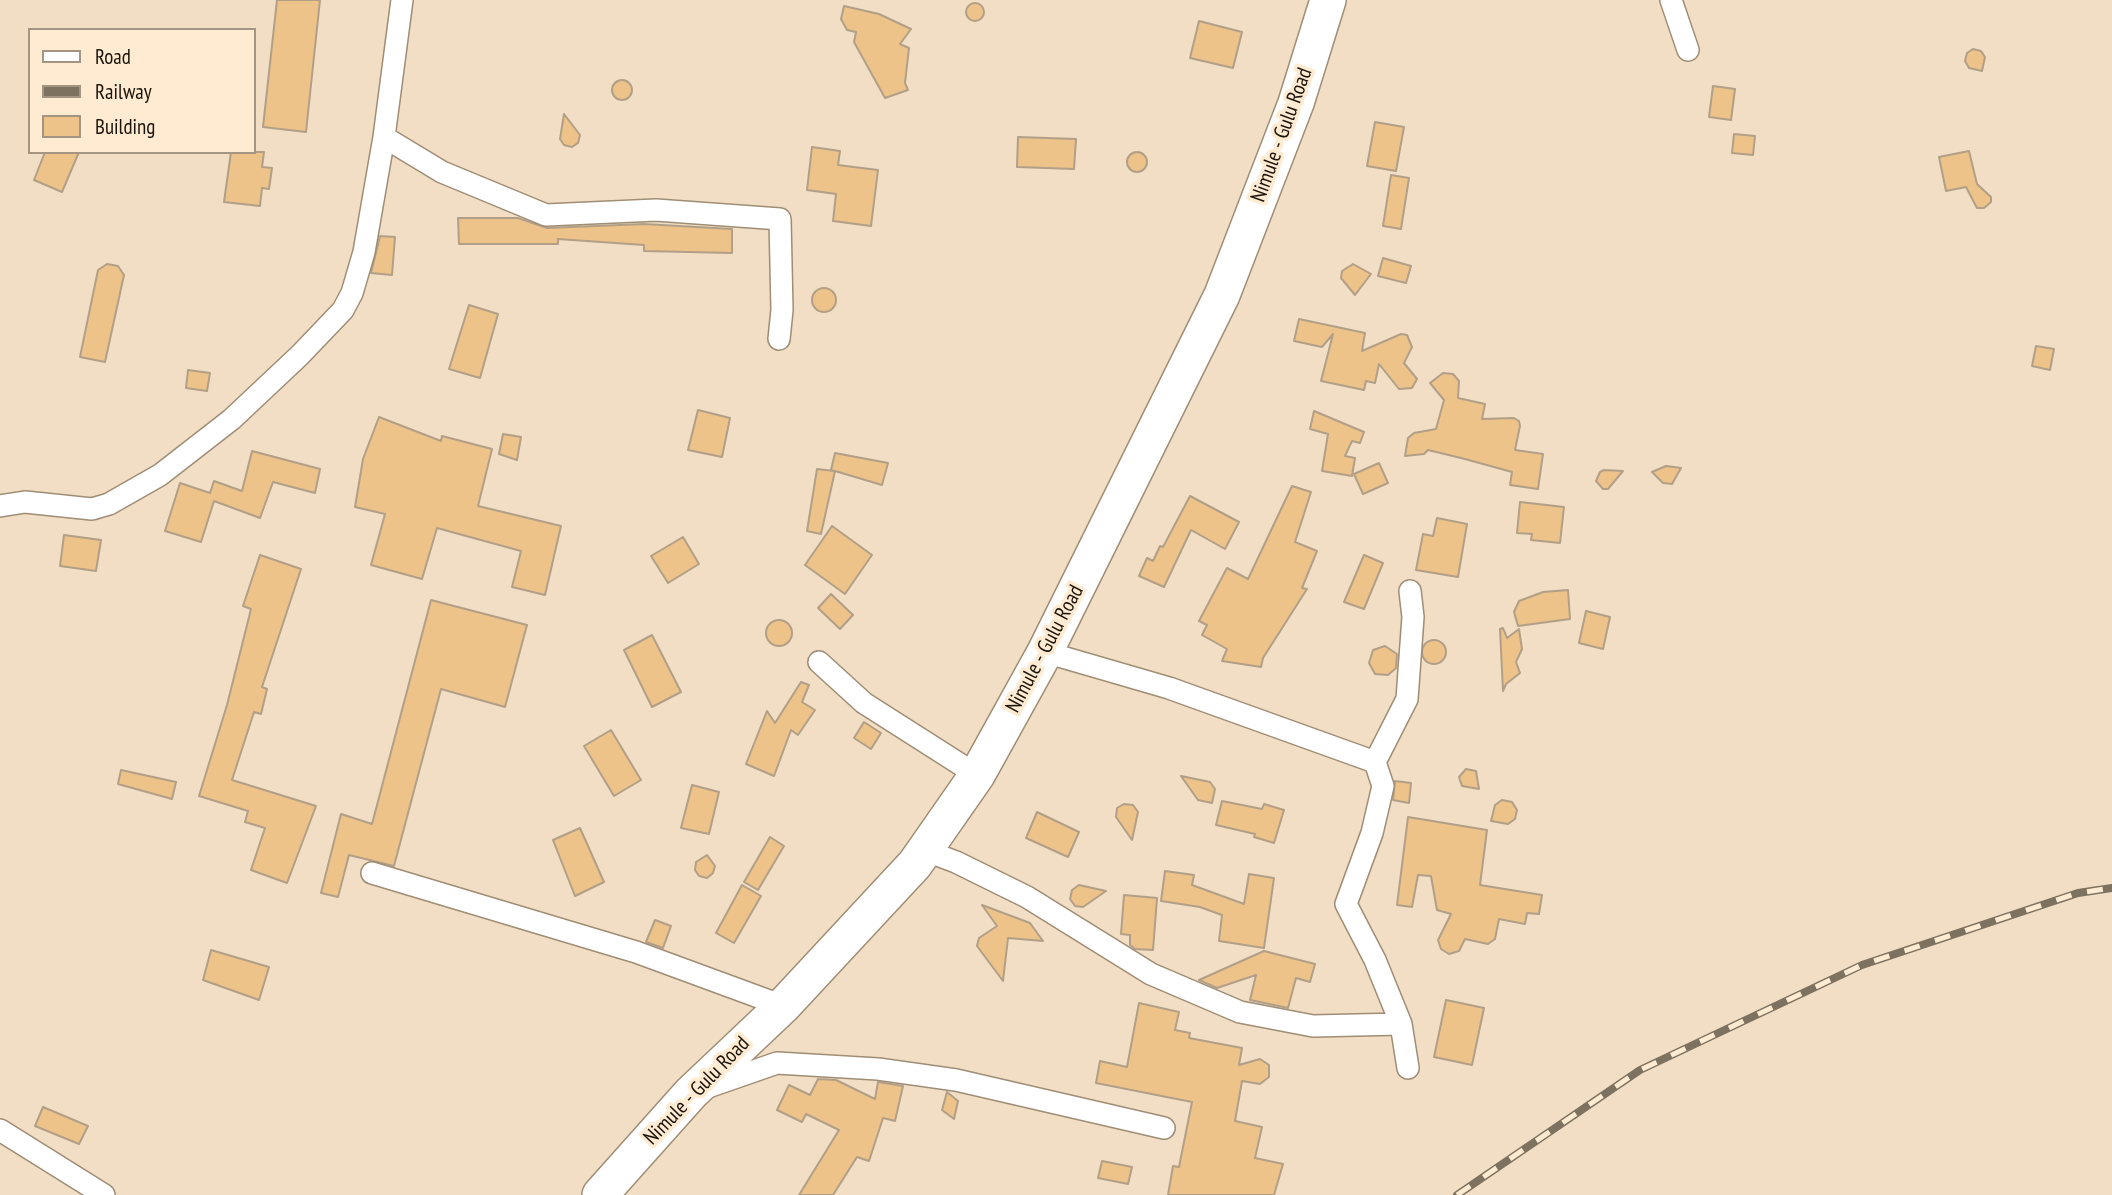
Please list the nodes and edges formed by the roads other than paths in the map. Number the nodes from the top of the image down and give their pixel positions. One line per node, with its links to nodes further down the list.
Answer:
1 (402, 0): 5 (street)
2 (1328, 0): 9 (main road, Nimule - Gulu Road)
3 (1671, 0): 4 (street)
4 (1688, 50)
5 (384, 137): 6 (street); 7 (street)
6 (779, 339)
7 (0, 506)
8 (1410, 591): 11 (street)
9 (1045, 652): 11 (street); 12 (main road, Nimule - Gulu Road)
10 (819, 662): 12 (street)
11 (1376, 762): 16 (street)
12 (976, 775): 13 (main road, Nimule - Gulu Road)
13 (924, 850): 15 (main road, Nimule - Gulu Road); 16 (street)
14 (372, 873): 15 (street)
15 (783, 1006): 18 (main road, Nimule - Gulu Road)
16 (1401, 1024): 17 (street)
17 (1408, 1068)
18 (691, 1093): 19 (street); 22 (main road, Nimule - Gulu Road)
19 (1164, 1128)
20 (0, 1130): 21 (street)
21 (104, 1195)
22 (600, 1195)

